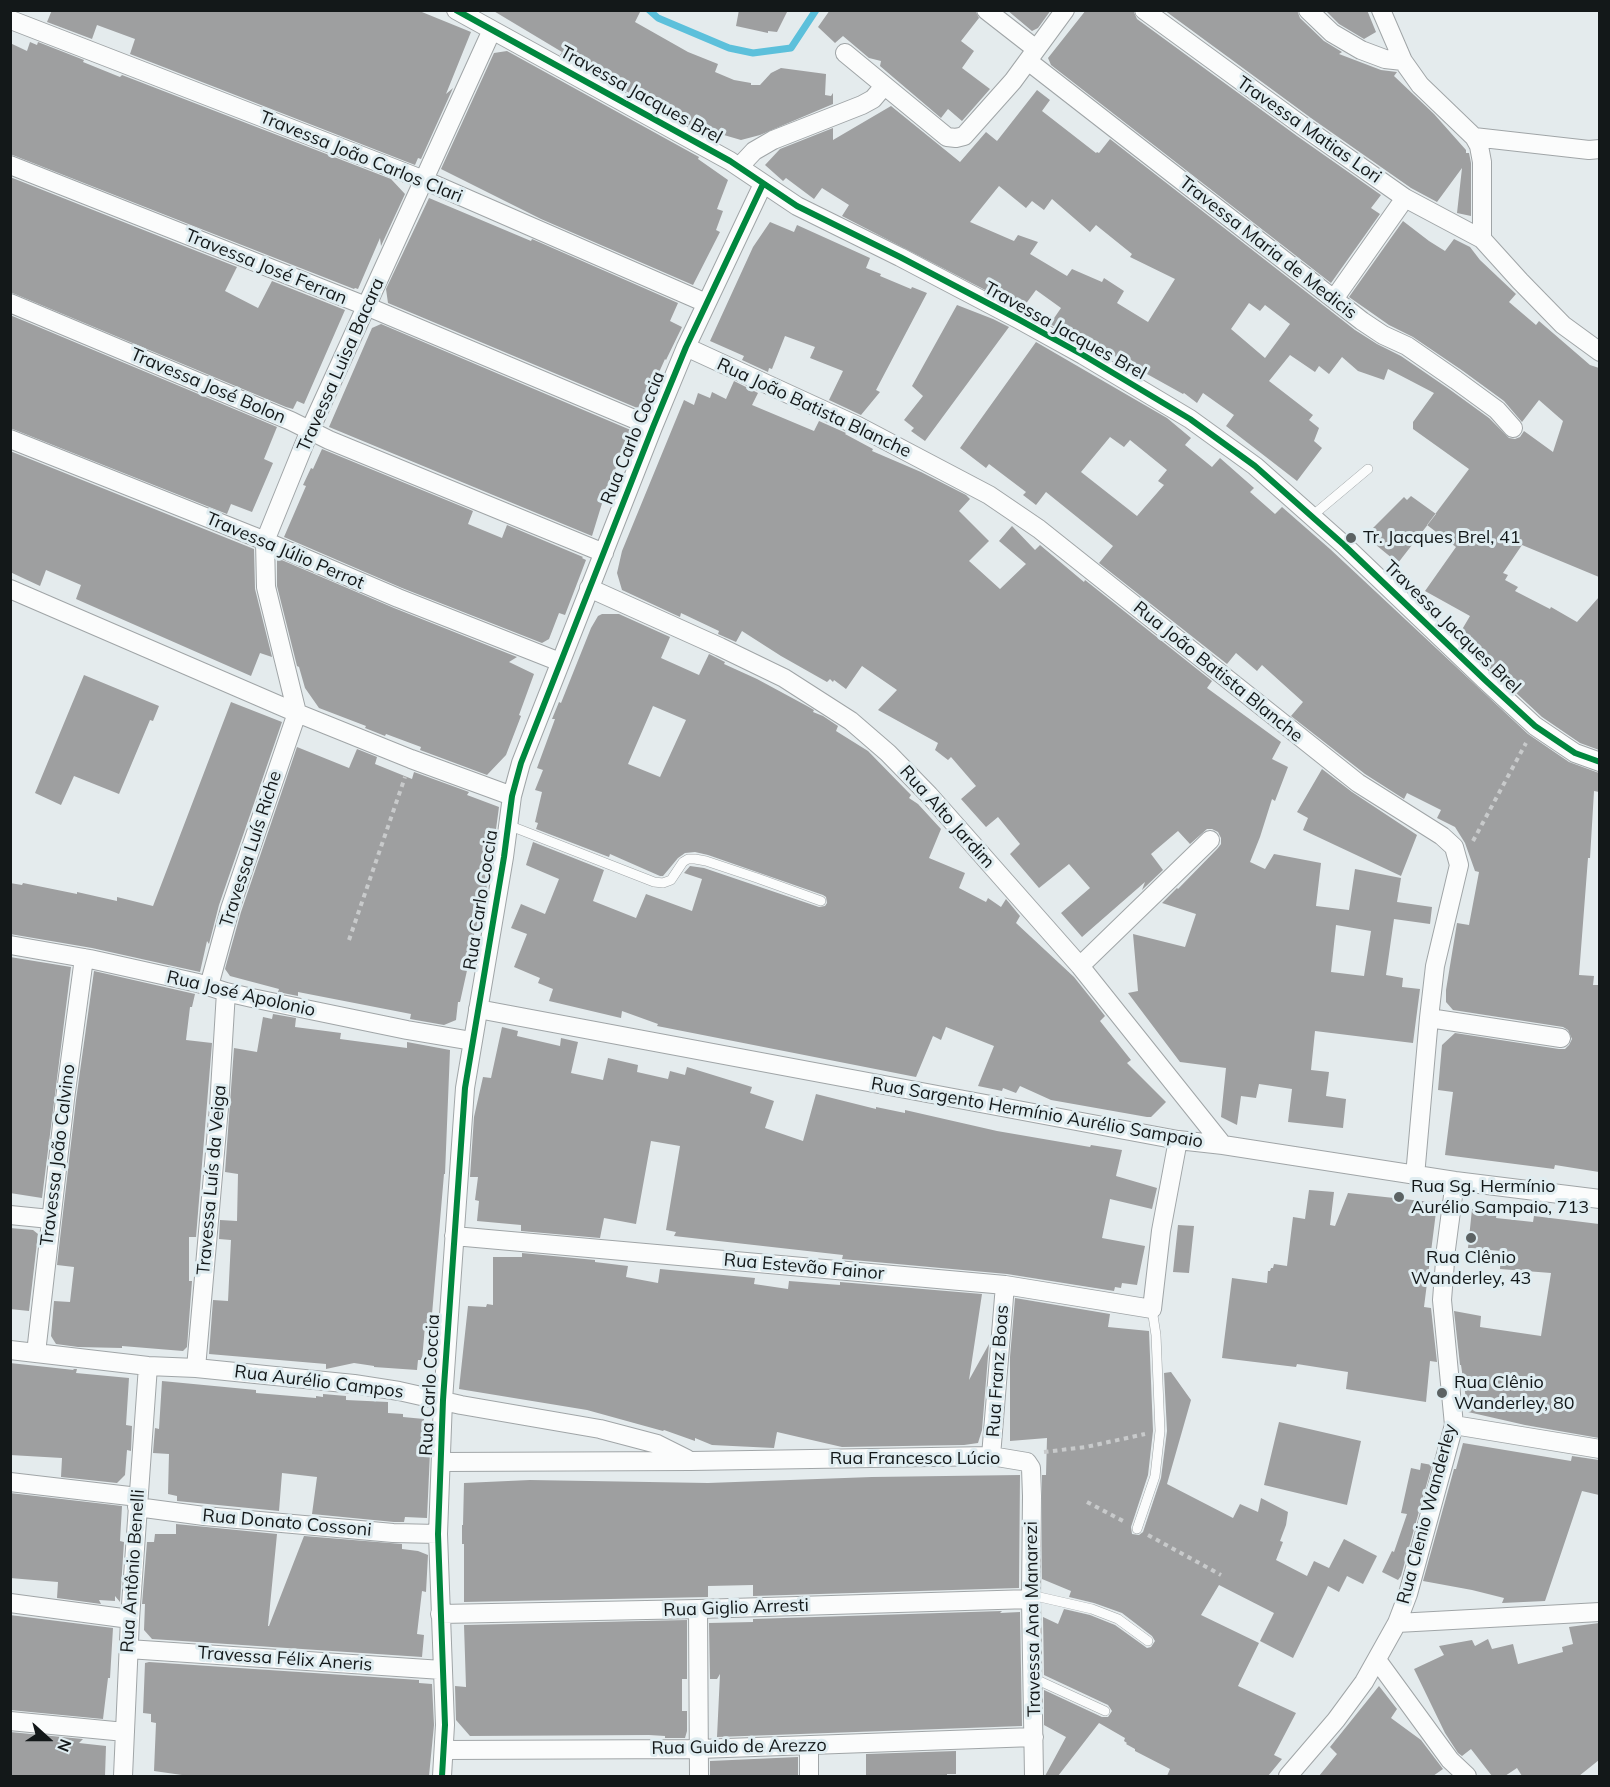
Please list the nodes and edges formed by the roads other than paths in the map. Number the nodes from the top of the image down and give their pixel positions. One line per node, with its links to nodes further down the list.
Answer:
1 (456, 10): 8 (street, Travessa Jacques Brel)
2 (986, 10): 10 (street, Travessa Maria de Medicis)
3 (1065, 10): 10 (street)
4 (1144, 10): 19 (street, Travessa Matias Lori)
5 (1308, 10): 11 (street)
6 (1381, 10): 11 (street)
7 (11, 20): 17 (street, Travessa João Carlos Clari)
8 (492, 30): 16 (street, Travessa Jacques Brel); 17 (street, Travessa Luisa Bacara)
9 (845, 53): 12 (street)
10 (1032, 55): 12 (street); 21 (street, Travessa Maria de Medicis)
11 (1403, 61): 13 (street)
12 (884, 86): 16 (street)
13 (1474, 137): 14 (street); 20 (street)
14 (1599, 149)
15 (10, 165): 24 (street, Travessa José Ferran)
16 (739, 167): 18 (street, Travessa Jacques Brel)
17 (424, 180): 23 (street, Travessa João Carlos Clari); 24 (street, Travessa Luisa Bacara)
18 (763, 184): 23 (street, Rua Carlo Coccia); 32 (street, Travessa Jacques Brel)
19 (1405, 198): 20 (street, Travessa Matias Lori); 21 (street)
20 (1482, 239): 26 (street, Travessa Matias Lori)
21 (1334, 299): 28 (street, Travessa Maria de Medicis)
22 (10, 303): 29 (street, Travessa José Bolon)
23 (706, 303): 25 (street, Rua Carlo Coccia)
24 (366, 306): 27 (street, Travessa José Ferran); 29 (street, Travessa Luisa Bacara)
25 (686, 347): 27 (street, Rua Carlo Coccia); 49 (street, Rua João Batista Blanche)
26 (1599, 352)
27 (653, 427): 34 (street, Rua Carlo Coccia)
28 (1513, 428)
29 (310, 430): 33 (street, Travessa Luisa Bacara); 34 (street, Travessa José Bolon)
30 (10, 439): 33 (street, Travessa Júlio Perrot)
31 (1368, 469): 32 (lane)
32 (1312, 516): 39 (street, Travessa Jacques Brel)
33 (265, 541): 37 (street, Travessa Júlio Perrot); 38 (street, Travessa Luisa Bacara)
34 (604, 553): 35 (street, Rua Carlo Coccia)
35 (589, 588): 37 (street, Rua Carlo Coccia); 46 (street, Rua Alto Jardim)
36 (10, 589): 38 (street)
37 (561, 662): 40 (street, Rua Carlo Coccia)
38 (297, 712): 40 (street); 47 (street, Travessa Luís Riche)
39 (1599, 762)
40 (512, 796): 41 (street, Rua Carlo Coccia)
41 (508, 825): 43 (lane); 48 (street, Rua Carlo Coccia)
42 (1210, 840): 46 (street)
43 (821, 901)
44 (10, 945): 45 (street, Rua José Apolonio)
45 (84, 958): 47 (street, Rua José Apolonio); 58 (street, Travessa João Calvino)
46 (1080, 966): 53 (street, Rua Alto Jardim)
47 (217, 989): 51 (street, Rua José Apolonio); 65 (street, Travessa Luís da Veiga)
48 (478, 1009): 51 (street, Rua Carlo Coccia); 52 (street, Rua Sargento Hermínio Aurélio Sampaio)
49 (1429, 1018): 50 (street); 54 (street)
50 (1561, 1038)
51 (472, 1041): 59 (street, Rua Carlo Coccia)
52 (1178, 1140): 53 (street, Rua Sargento Hermínio Aurélio Sampaio); 61 (street)
53 (1223, 1145): 54 (street, Rua Sargento Hermínio Aurélio Sampaio)
54 (1415, 1176): 55 (street, Rua Sargento Hermínio Aurélio Sampaio)
55 (1455, 1181): 56 (street, Rua Sargento Hermínio Aurélio Sampaio); 67 (street, Rua Clenio Wanderley)
56 (1599, 1199)
57 (10, 1215): 58 (street)
58 (50, 1219): 63 (street, Travessa João Calvino)
59 (454, 1236): 60 (street, Rua Estevão Fainor); 66 (street, Rua Carlo Coccia)
60 (1005, 1285): 61 (street, Rua Estevão Fainor); 69 (street, Rua Franz Boas)
61 (1152, 1309): 75 (lane)
62 (10, 1350): 63 (street, Rua Aurélio Campos)
63 (36, 1353): 64 (street, Rua Aurélio Campos)
64 (148, 1366): 65 (street, Rua Aurélio Campos); 74 (street, Rua Antônio Benelli)
65 (196, 1368): 66 (street, Rua Aurélio Campos)
66 (443, 1400): 70 (street, Rua Aurélio Campos); 71 (street, Rua Carlo Coccia)
67 (1454, 1425): 68 (street); 83 (street, Rua Clenio Wanderley)
68 (1599, 1449)
69 (991, 1456): 70 (street, Rua Francesco Lúcio); 72 (street, Rua Francesco Lúcio)
70 (691, 1461): 71 (street, Rua Francesco Lúcio)
71 (441, 1462): 76 (street, Rua Carlo Coccia)
72 (1027, 1462): 77 (street, Travessa Ana Manarezi)
73 (10, 1482): 74 (street)
74 (137, 1502): 76 (street, Rua Donato Cossoni); 82 (street, Rua Antônio Benelli)
75 (1137, 1529)
76 (438, 1534): 81 (street, Rua Carlo Coccia)
77 (1031, 1597): 79 (street, Rua Giglio Arresti); 84 (lane); 88 (street, Travessa Ana Manarezi)
78 (10, 1603): 82 (street)
79 (698, 1609): 81 (street, Rua Giglio Arresti); 94 (street)
80 (1599, 1612): 83 (street)
81 (440, 1614): 87 (street, Rua Carlo Coccia)
82 (129, 1619): 85 (street, Rua Antônio Benelli)
83 (1397, 1623): 86 (street, Rua Clenio Wanderley)
84 (1148, 1641)
85 (128, 1649): 87 (street, Travessa Félix Aneris); 91 (street, Rua Antônio Benelli)
86 (1377, 1660): 101 (street, Rua Clenio Wanderley); 102 (street)
87 (442, 1670): 95 (street, Rua Carlo Coccia)
88 (1033, 1678): 89 (lane); 92 (street, Travessa Ana Manarezi)
89 (1105, 1711)
90 (10, 1721): 91 (street)
91 (125, 1732): 96 (street, Rua Antônio Benelli)
92 (1035, 1737): 93 (street, Rua Guido de Arezzo); 100 (street, Travessa Ana Manarezi)
93 (809, 1745): 94 (street, Rua Guido de Arezzo); 99 (street)
94 (699, 1749): 95 (street, Rua Guido de Arezzo); 98 (street)
95 (444, 1750): 97 (street, Rua Carlo Coccia)
96 (123, 1776)
97 (442, 1776)
98 (699, 1776)
99 (809, 1776)
100 (1035, 1776)
101 (1288, 1776)
102 (1467, 1776)

